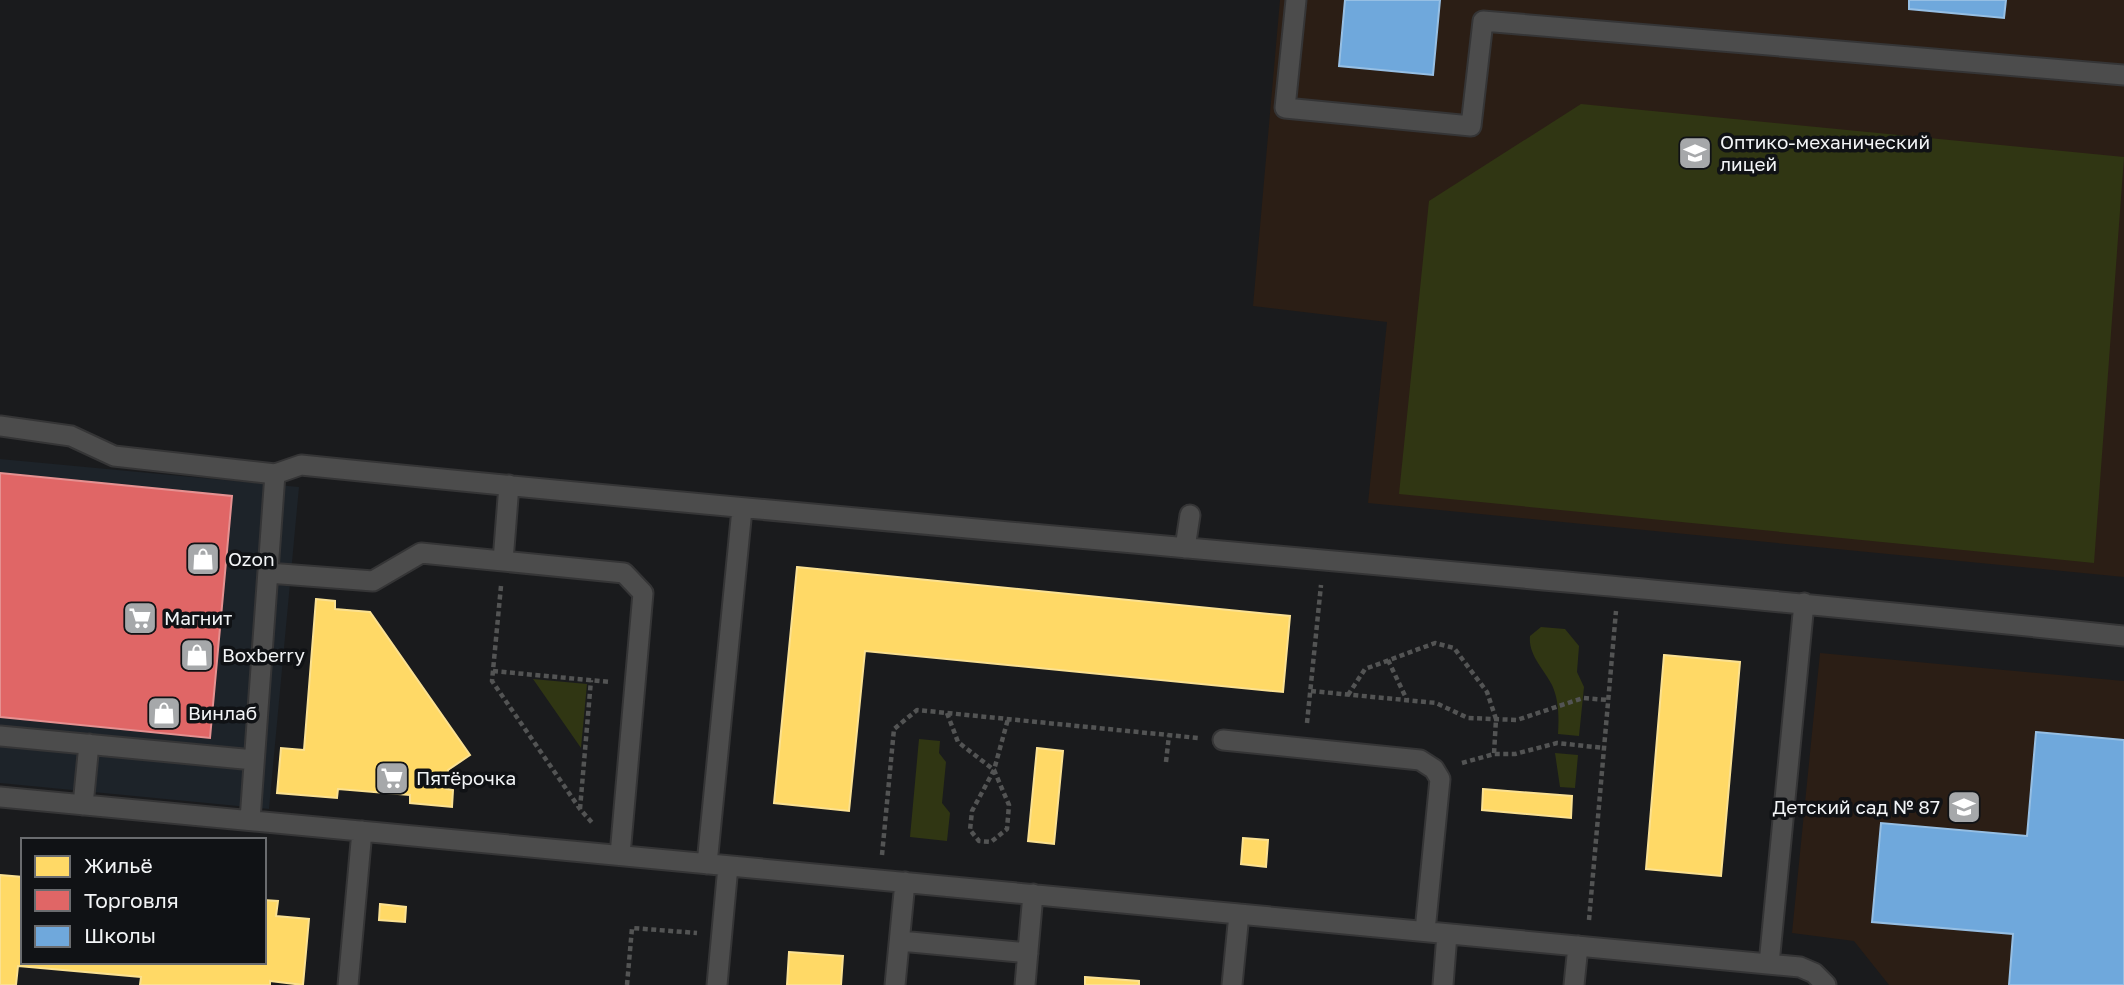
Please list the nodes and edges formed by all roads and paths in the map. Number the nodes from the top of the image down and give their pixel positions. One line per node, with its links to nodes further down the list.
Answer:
1 (1296, 0): 2 (lane)
2 (2124, 75)
3 (0, 426): 4 (lane)
4 (275, 474): 5 (lane); 11 (lane)
5 (509, 485): 6 (lane); 10 (lane)
6 (742, 509): 8 (lane); 43 (lane)
7 (1191, 515): 8 (lane)
8 (1185, 548): 9 (lane)
9 (1323, 560): 12 (lane); 19 (path)
10 (503, 561): 11 (lane); 16 (path); 18 (lane)
11 (268, 573): 33 (lane)
12 (1618, 586): 13 (lane); 21 (path)
13 (1804, 603): 14 (lane); 55 (lane)
14 (2124, 636)
15 (1388, 660): 20 (path); 22 (path); 25 (path)
16 (493, 671): 17 (path); 39 (path)
17 (591, 680): 18 (path); 39 (path)
18 (635, 684): 42 (lane)
19 (1311, 691): 20 (path); 30 (path)
20 (1348, 695): 22 (path)
21 (1608, 700): 25 (path); 31 (path)
22 (1408, 701): 25 (path)
23 (947, 713): 24 (path); 36 (path); 45 (path)
24 (1008, 719): 26 (path); 36 (path)
25 (1496, 719): 32 (path)
26 (1169, 735): 28 (path); 34 (path)
27 (0, 736): 29 (lane)
28 (1223, 740): 30 (lane)
29 (89, 744): 33 (lane); 38 (lane)
30 (1305, 748): 35 (lane)
31 (1604, 748): 32 (path); 53 (path)
32 (1494, 754): 35 (path)
33 (254, 760): 40 (lane)
34 (1166, 762)
35 (1434, 769): 49 (lane)
36 (994, 770): 36 (path)
37 (0, 797): 38 (lane)
38 (83, 805): 40 (lane)
39 (580, 809): 42 (path)
40 (250, 820): 41 (lane)
41 (362, 831): 42 (lane); 56 (lane)
42 (620, 855): 43 (lane)
43 (707, 864): 44 (lane)
44 (728, 866): 45 (lane); 50 (lane)
45 (879, 880): 46 (lane)
46 (905, 882): 47 (lane); 52 (lane)
47 (1034, 894): 48 (lane); 54 (lane)
48 (1239, 914): 49 (lane); 61 (lane)
49 (1425, 931): 51 (lane)
50 (722, 934): 57 (path); 58 (lane)
51 (1447, 934): 53 (lane); 62 (lane)
52 (900, 941): 54 (lane); 59 (lane)
53 (1582, 946): 55 (lane); 63 (lane)
54 (1028, 953): 60 (lane)
55 (1769, 964): 64 (lane)
56 (348, 985)
57 (627, 985)
58 (717, 985)
59 (895, 985)
60 (1025, 985)
61 (1232, 985)
62 (1443, 985)
63 (1574, 985)
64 (1826, 985)

